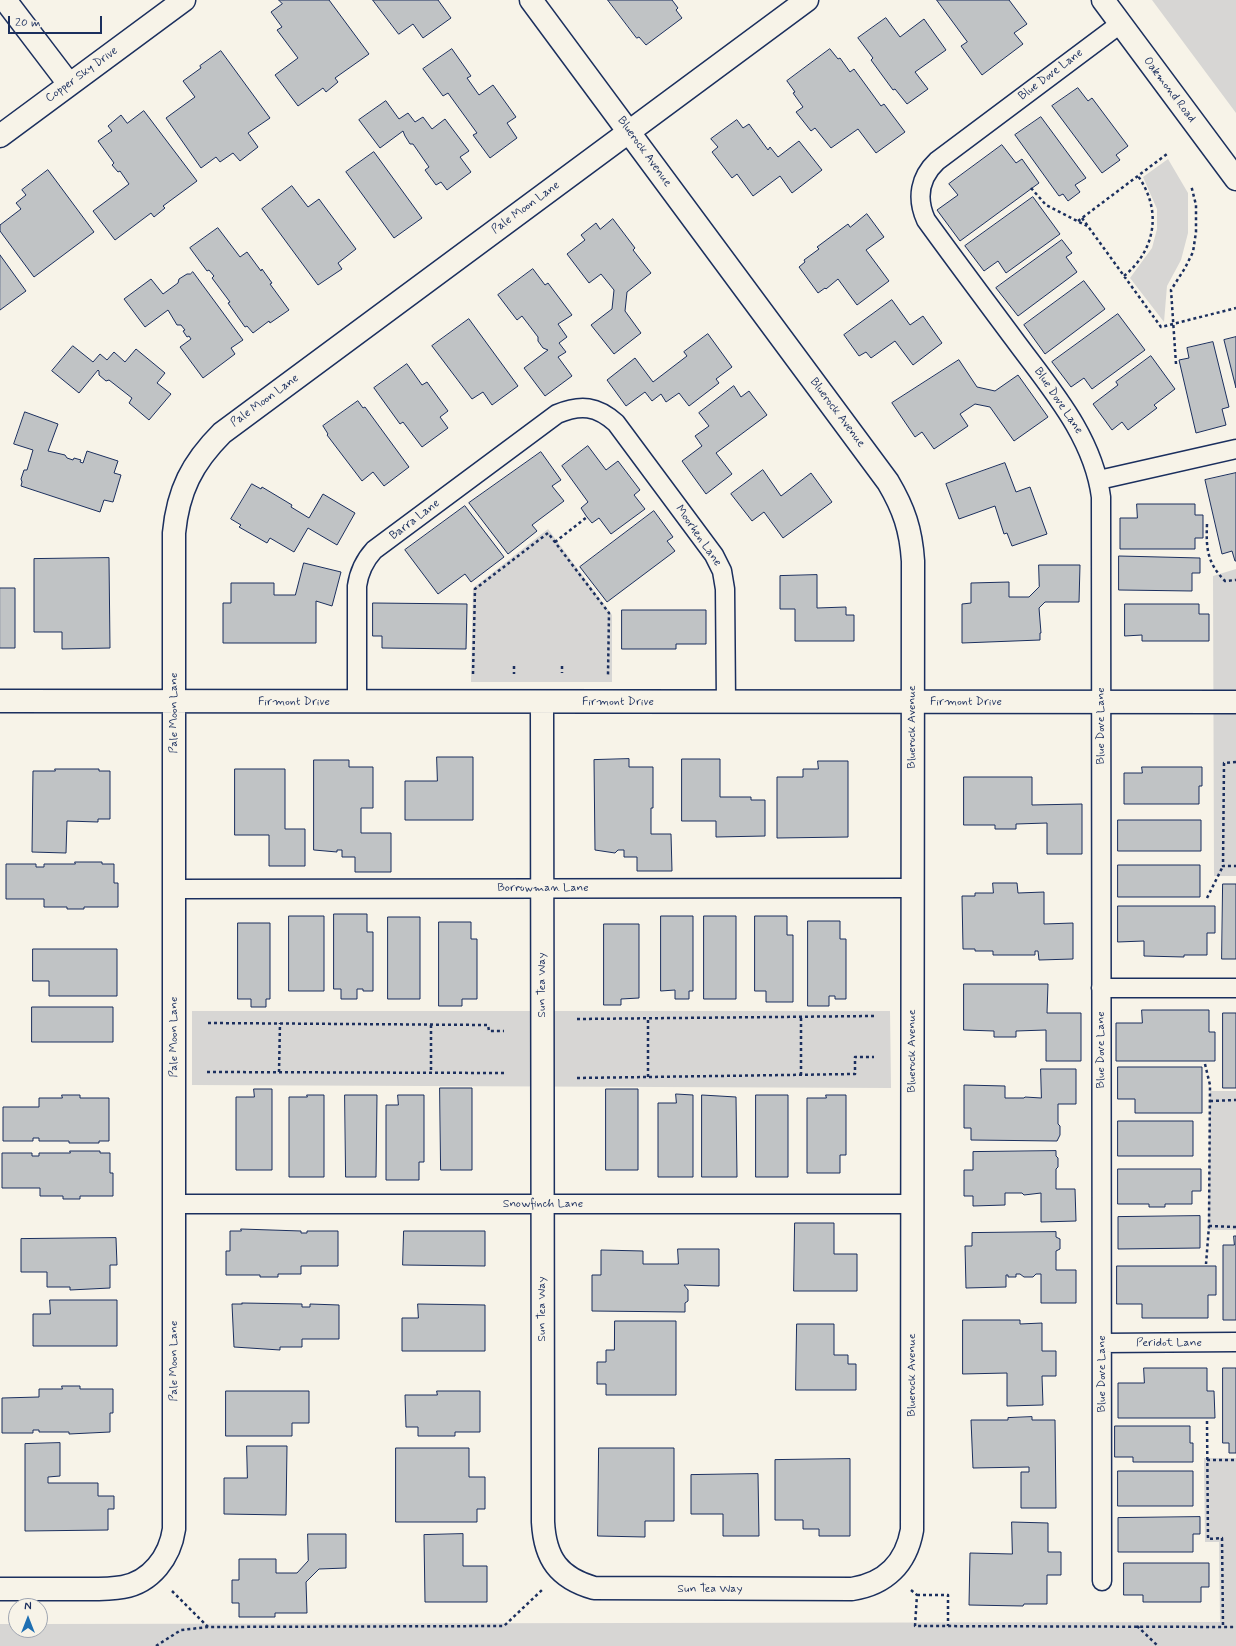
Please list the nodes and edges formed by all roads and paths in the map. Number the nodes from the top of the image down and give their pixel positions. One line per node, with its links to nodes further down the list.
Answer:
1 (5, 0): 7 (street)
2 (184, 0): 7 (street, Copper Sky Drive)
3 (531, 0): 8 (street, Bluerock Avenue)
4 (807, 0): 8 (street, Pale Moon Lane)
5 (1103, 0): 6 (street, Oakmond Road)
6 (1120, 24): 11 (street, Oakmond Road); 24 (lane, Blue Dove Lane)
7 (70, 84): 9 (street, Copper Sky Drive)
8 (629, 132): 32 (street, Pale Moon Lane); 36 (street, Bluerock Avenue)
9 (0, 136)
10 (1167, 154): 12 (path)
11 (1235, 174)
12 (1138, 176): 15 (path); 18 (path)
13 (1191, 185): 20 (path)
14 (1031, 188): 16 (path)
15 (1082, 218): 16 (path); 17 (path)
16 (1078, 221): 17 (path)
17 (1087, 226): 18 (path)
18 (1124, 276): 20 (path)
19 (1236, 308): 20 (path)
20 (1173, 324): 21 (path)
21 (1176, 364)
22 (586, 408): 33 (lane, Barra Lane); 35 (lane, Moorhen Lane)
23 (1236, 449): 24 (lane)
24 (1099, 480): 37 (lane, Blue Dove Lane)
25 (587, 516): 27 (path)
26 (1207, 524): 28 (path)
27 (555, 542): 29 (path); 30 (path)
28 (1236, 580)
29 (473, 677)
30 (608, 682)
31 (0, 701): 32 (street, Firmont Drive)
32 (174, 701): 33 (street, Firmont Drive); 44 (street, Pale Moon Lane)
33 (357, 702): 34 (street, Firmont Drive)
34 (542, 702): 35 (street, Firmont Drive); 42 (street, Sun Tea Way)
35 (726, 702): 36 (street, Firmont Drive)
36 (912, 702): 37 (street, Firmont Drive); 43 (street, Bluerock Avenue)
37 (1101, 702): 38 (street, Firmont Drive); 46 (lane, Blue Dove Lane)
38 (1236, 702)
39 (1236, 762): 40 (path)
40 (1223, 866): 41 (path); 45 (path)
41 (1236, 866)
42 (542, 888): 43 (lane, Borrowman Lane); 44 (lane, Borrowman Lane); 68 (street, Sun Tea Way)
43 (912, 888): 69 (street, Bluerock Avenue)
44 (174, 889): 67 (street, Pale Moon Lane)
45 (1207, 898)
46 (1101, 988): 47 (lane); 74 (lane, Blue Dove Lane)
47 (1236, 988)
48 (874, 1016): 49 (path)
49 (802, 1017): 51 (path); 62 (path)
50 (577, 1020): 51 (path)
51 (648, 1020): 63 (path)
52 (208, 1023): 53 (path)
53 (280, 1023): 54 (path); 59 (path)
54 (431, 1025): 55 (path); 60 (path)
55 (504, 1031)
56 (874, 1058): 62 (path)
57 (1205, 1064): 66 (path)
58 (207, 1072): 59 (path)
59 (279, 1072): 60 (path)
60 (431, 1073): 61 (path)
61 (504, 1073)
62 (801, 1075): 63 (path)
63 (648, 1077): 64 (path)
64 (577, 1078)
65 (1236, 1100): 66 (path)
66 (1210, 1101): 70 (path)
67 (174, 1204): 68 (lane, Snowfinch Lane); 82 (street, Pale Moon Lane)
68 (542, 1204): 69 (lane, Snowfinch Lane); 78 (street, Sun Tea Way)
69 (912, 1204): 78 (street, Bluerock Avenue)
70 (1209, 1226): 71 (path); 72 (path)
71 (1236, 1226)
72 (1206, 1264)
73 (1236, 1342): 74 (lane, Peridot Lane)
74 (1102, 1343): 79 (lane, Blue Dove Lane)
75 (1207, 1421): 76 (path)
76 (1207, 1460): 77 (path); 88 (path)
77 (1236, 1460)
78 (892, 1571)
79 (1102, 1581)
80 (169, 1587): 87 (path)
81 (909, 1588): 84 (path)
82 (0, 1589)
83 (543, 1589): 87 (path)
84 (917, 1595): 85 (path); 85 (path)
85 (948, 1626): 86 (path)
86 (1137, 1626): 88 (path); 91 (path)
87 (208, 1627): 90 (path)
88 (1223, 1627): 89 (path)
89 (1236, 1627)
90 (156, 1646)
91 (1158, 1646)

